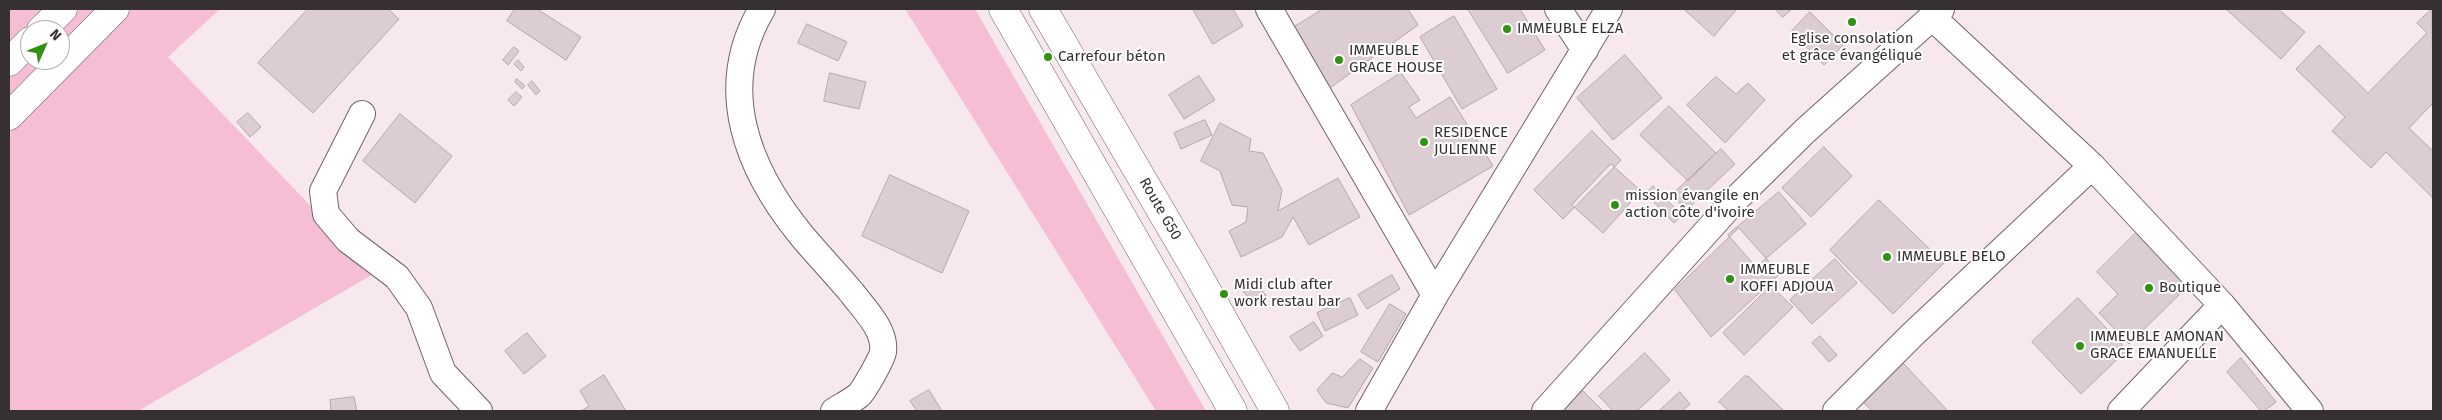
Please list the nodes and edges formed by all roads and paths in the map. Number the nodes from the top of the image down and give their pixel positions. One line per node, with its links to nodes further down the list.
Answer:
1 (63, 9): 10 (main road)
2 (116, 9): 15 (main road)
3 (762, 9): 19 (street)
4 (1003, 9): 22 (main road)
5 (1042, 9): 23 (main road, Route G50)
6 (1269, 9): 17 (street)
7 (1558, 9): 11 (street)
8 (1609, 9): 11 (street)
9 (1937, 13): 16 (street); 25 (street)
10 (51, 20)
11 (1585, 50): 17 (street)
12 (20, 51): 13 (main road)
13 (9, 62)
14 (362, 114): 20 (street)
15 (9, 116)
16 (2092, 166): 18 (street); 26 (street)
17 (1435, 294): 24 (street)
18 (2222, 305): 27 (street); 28 (street)
19 (866, 403): 21 (street)
20 (479, 411)
21 (834, 411)
22 (1233, 411)
23 (1276, 411)
24 (1369, 411)
25 (1545, 411)
26 (1836, 411)
27 (2121, 411)
28 (2310, 411)

